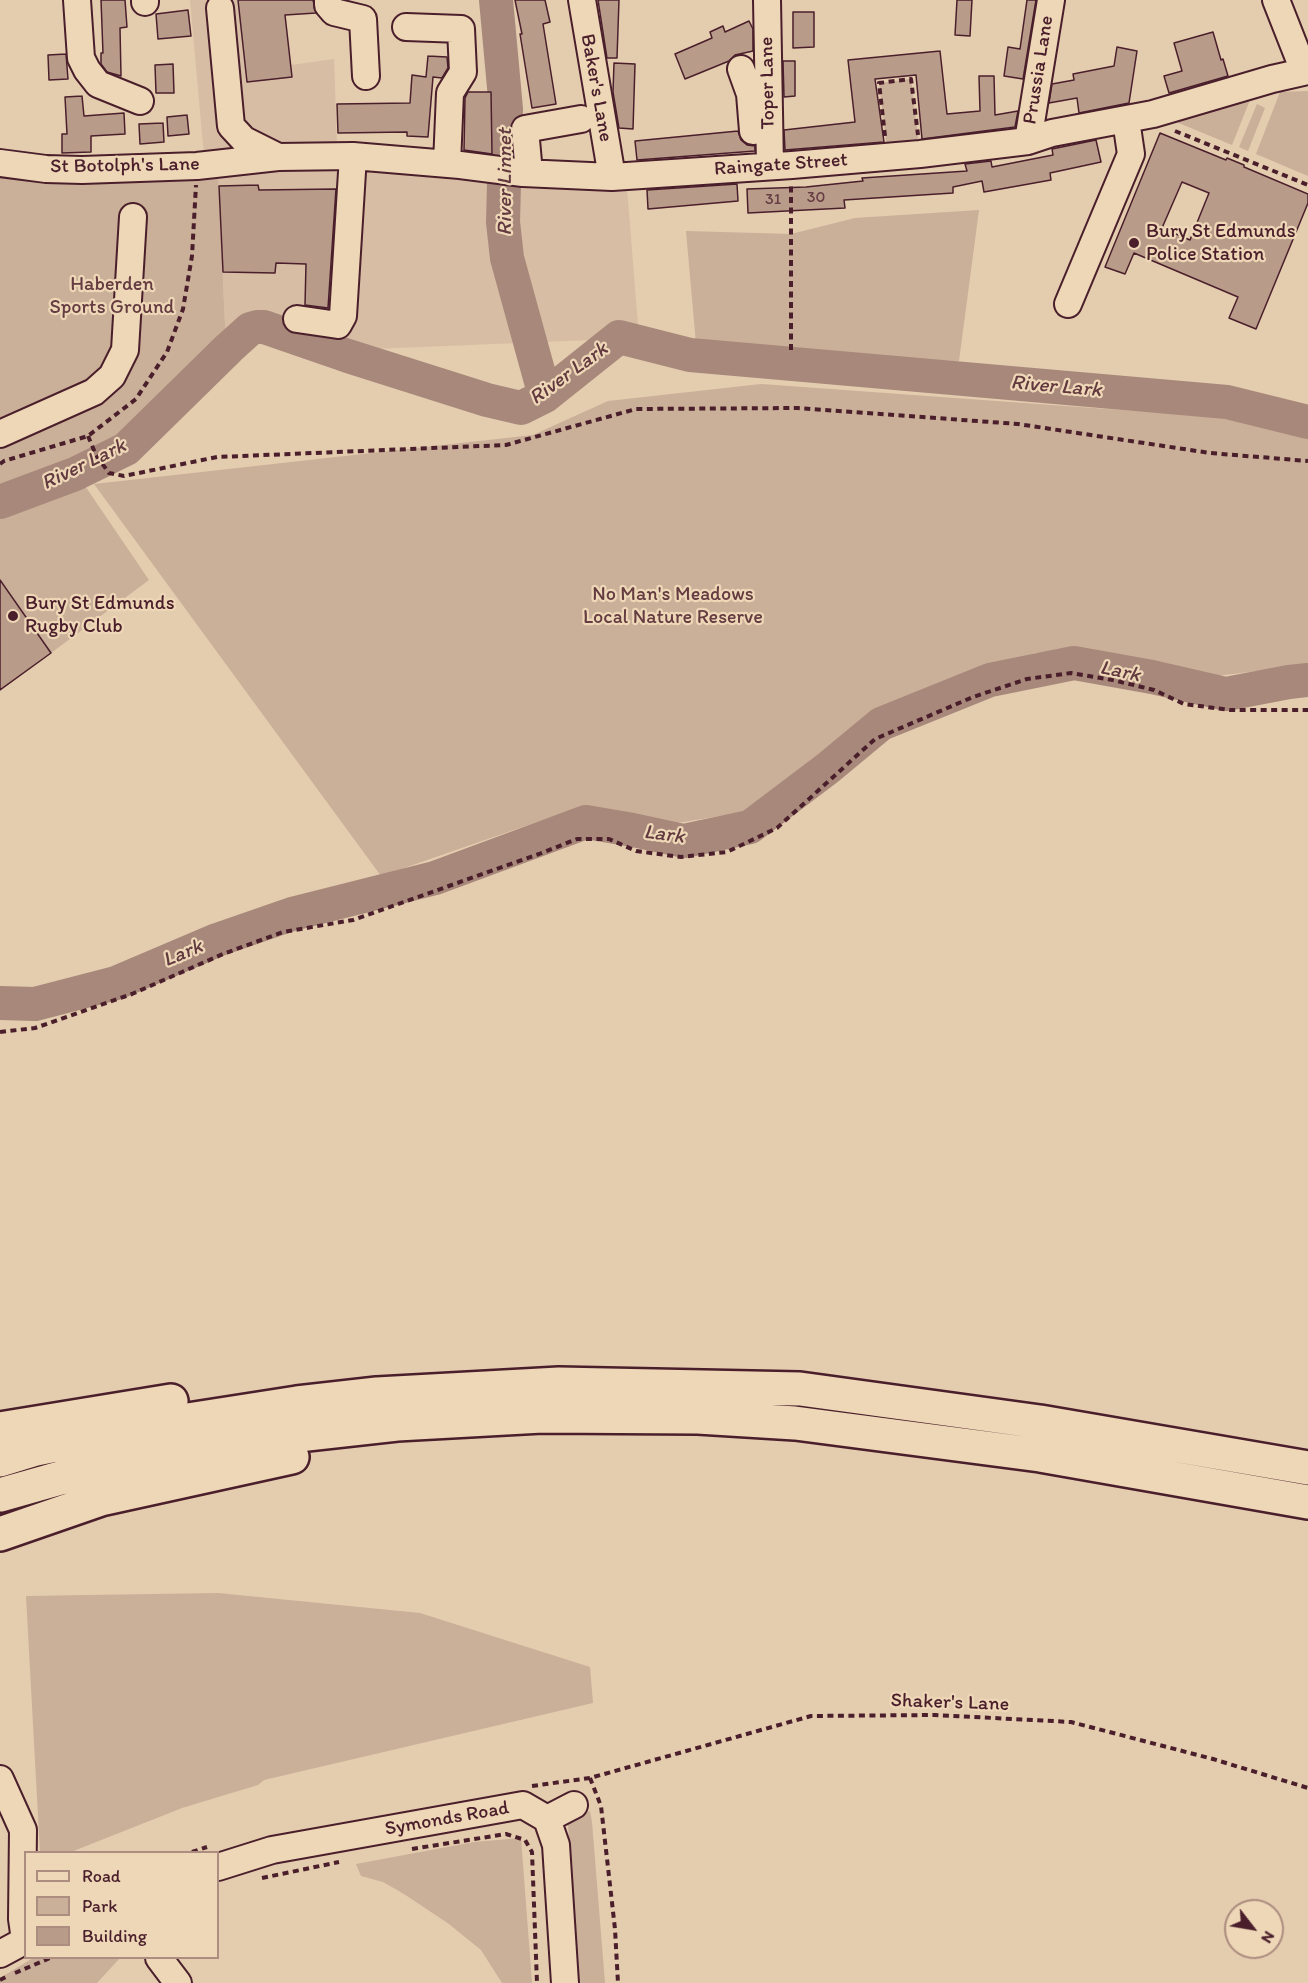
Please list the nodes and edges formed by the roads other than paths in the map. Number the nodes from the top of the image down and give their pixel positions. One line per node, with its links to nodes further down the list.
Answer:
1 (76, 0): 12 (street)
2 (328, 0): 11 (street)
3 (582, 0): 23 (street, Baker's Lane)
4 (767, 0): 21 (street, Toper Lane)
5 (1051, 0): 15 (street, Prussia Lane)
6 (1276, 0): 10 (street)
7 (220, 8): 17 (street)
8 (405, 27): 20 (street)
9 (741, 69): 21 (street, Toper Lane)
10 (1306, 71): 14 (street, Raingate Street)
11 (366, 76)
12 (140, 101)
13 (581, 119): 22 (street)
14 (1126, 120): 15 (street, Raingate Street); 25 (street)
15 (1028, 141): 21 (street, Raingate Street)
16 (353, 156): 17 (street, Raingate Street); 20 (street, Raingate Street); 26 (street)
17 (278, 157): 18 (street, Raingate Street)
18 (250, 161): 19 (street, St Botolph's Lane)
19 (0, 162)
20 (447, 164): 22 (street, Raingate Street)
21 (772, 166): 23 (street, Raingate Street)
22 (526, 173): 23 (street, Raingate Street)
23 (612, 177)
24 (133, 217): 27 (street)
25 (1068, 304)
26 (297, 319)
27 (0, 434)
28 (377, 1394): 30 (highway); 31 (highway); 32 (highway)
29 (397, 1424): 33 (highway); 34 (highway); 35 (highway)
30 (0, 1429)
31 (0, 1460)
32 (1308, 1468)
33 (0, 1495)
34 (1308, 1502)
35 (0, 1534)
36 (0, 1779): 40 (street)
37 (574, 1805): 38 (street)
38 (547, 1819): 39 (street, Symonds Road); 45 (street)
39 (219, 1867)
40 (24, 1933)
41 (24, 1941): 42 (street)
42 (0, 1954)
43 (160, 1959): 44 (street)
44 (178, 1983)
45 (565, 1983)

